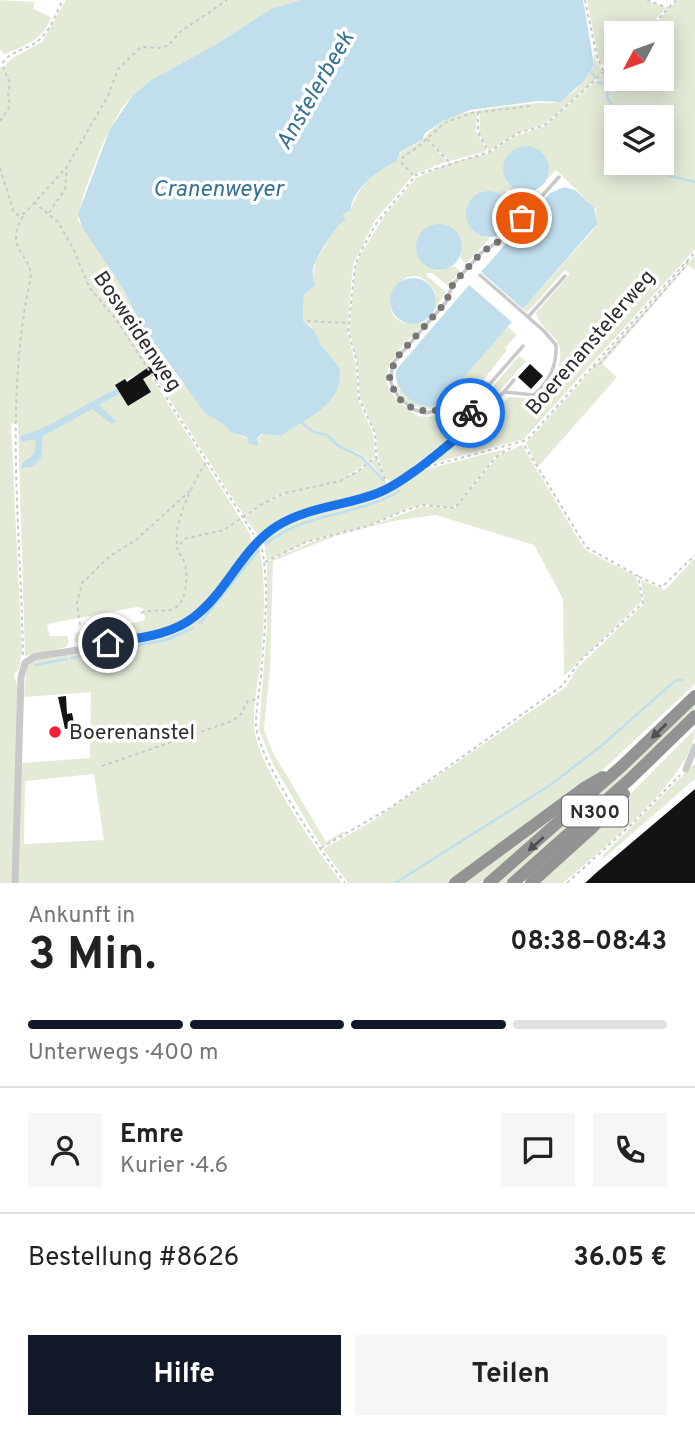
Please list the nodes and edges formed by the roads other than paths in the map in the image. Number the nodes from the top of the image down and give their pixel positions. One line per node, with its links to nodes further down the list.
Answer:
1 (559, 177): 8 (lane)
2 (480, 275): 4 (lane)
3 (565, 276): 4 (lane)
4 (528, 317): 7 (lane)
5 (523, 346): 8 (lane)
6 (514, 380): 7 (lane)
7 (505, 392): 9 (lane)
8 (467, 410): 9 (lane)
9 (478, 421): 10 (lane)
10 (412, 471): 17 (street)
11 (695, 695): 15 (highway, N300, one-way to 15)
12 (695, 716): 13 (highway, N300)
13 (674, 736): 20 (highway, N300); 21 (highway, N300)
14 (695, 747): 16 (street)
15 (623, 765): 18 (highway, N300); 19 (highway, N300, one-way to 19)
16 (686, 769)
17 (15, 883)
18 (455, 883)
19 (489, 883)
20 (513, 883)
21 (531, 883)

